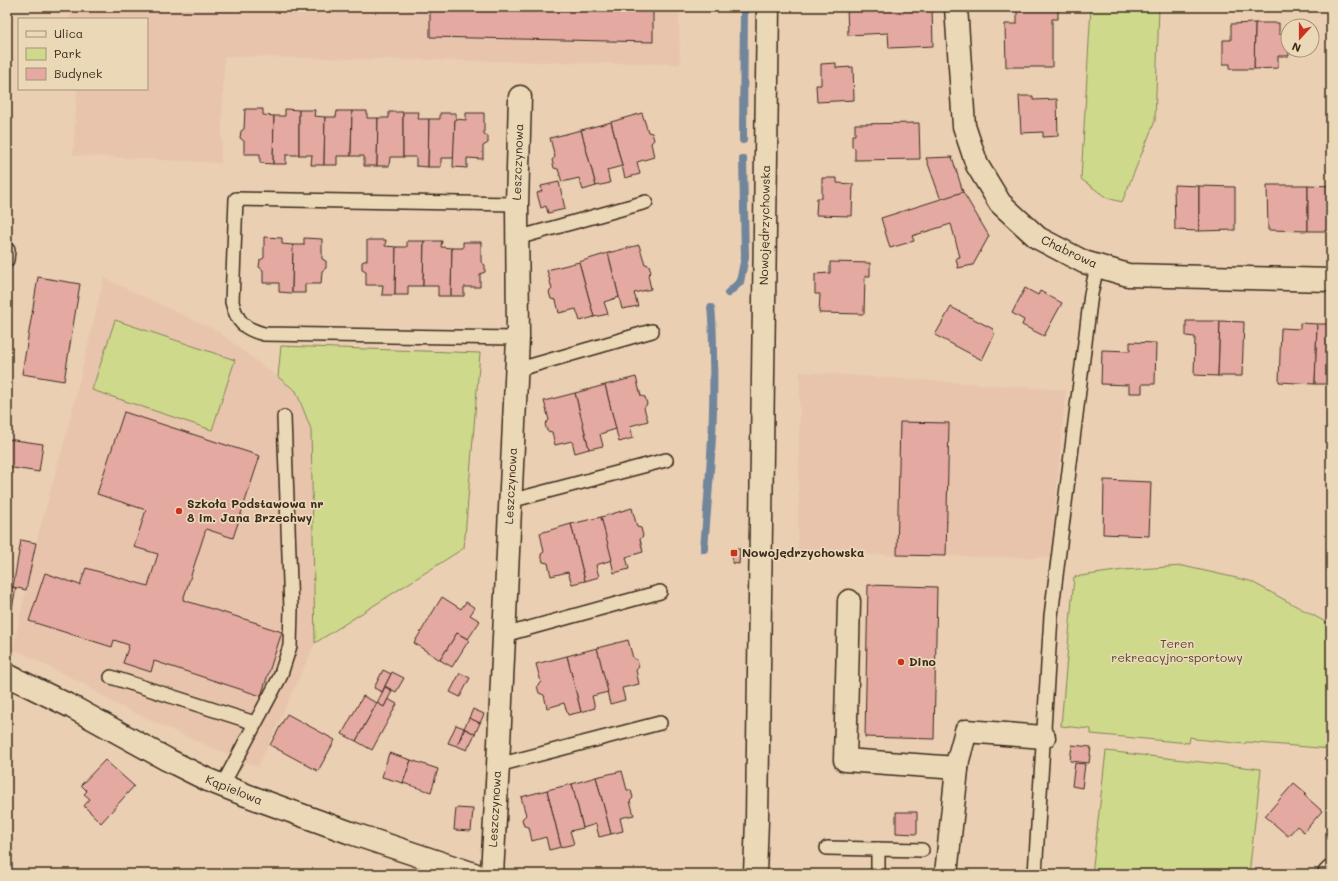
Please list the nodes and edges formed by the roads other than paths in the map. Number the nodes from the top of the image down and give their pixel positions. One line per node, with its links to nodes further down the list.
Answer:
1 (768, 7): 31 (street, Nowojędrzychowska)
2 (956, 7): 7 (street, Chabrowa)
3 (520, 97): 5 (street, Leszczynowa)
4 (646, 202): 6 (lane)
5 (517, 204): 6 (street, Leszczynowa); 10 (lane)
6 (517, 238): 10 (street, Leszczynowa)
7 (1097, 266): 8 (street, Chabrowa); 22 (lane)
8 (1331, 280)
9 (652, 331): 11 (lane)
10 (518, 338): 11 (street, Leszczynowa)
11 (516, 370): 14 (street, Leszczynowa)
12 (284, 417): 20 (lane)
13 (666, 460): 14 (lane)
14 (510, 501): 17 (street, Leszczynowa)
15 (660, 592): 17 (lane)
16 (849, 601): 24 (street)
17 (504, 635): 23 (street, Leszczynowa)
18 (7, 675): 25 (street, Kąpielowa)
19 (111, 677): 20 (lane)
20 (255, 723): 25 (lane)
21 (660, 723): 23 (lane)
22 (1044, 737): 24 (street); 34 (lane)
23 (498, 765): 30 (street, Leszczynowa)
24 (957, 768): 33 (street)
25 (222, 786): 29 (street, Kąpielowa)
26 (827, 848): 27 (lane)
27 (878, 849): 28 (lane); 32 (lane)
28 (922, 850)
29 (474, 874)
30 (492, 874)
31 (755, 874)
32 (878, 874)
33 (946, 874)
34 (1034, 874)

